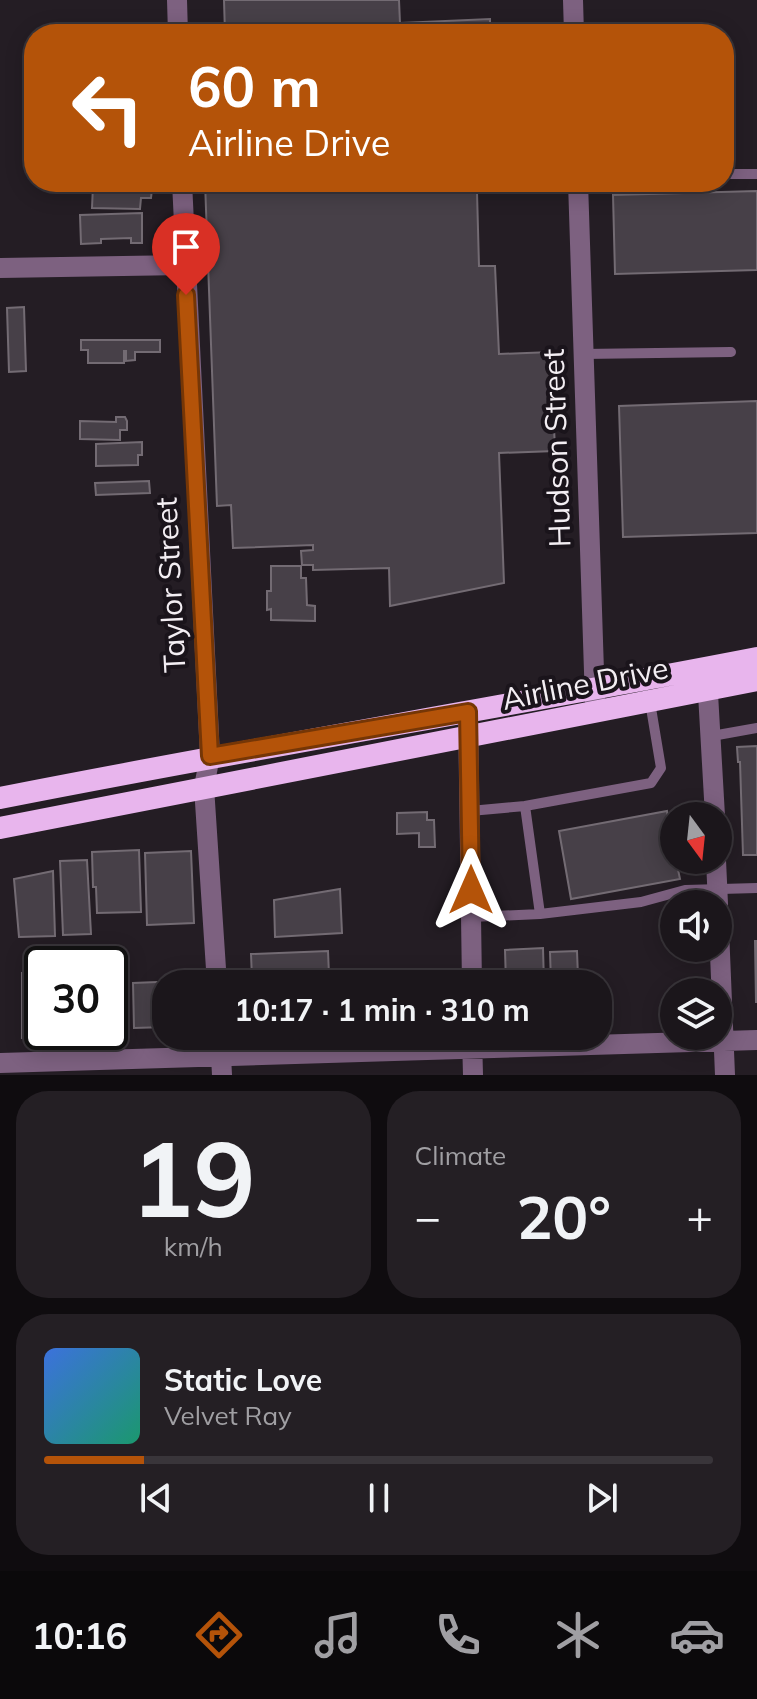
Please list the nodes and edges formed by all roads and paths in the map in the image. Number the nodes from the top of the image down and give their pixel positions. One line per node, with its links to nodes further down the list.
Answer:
1 (177, 0): 3 (street)
2 (573, 0): 4 (street)
3 (178, 24)
4 (574, 24)
5 (734, 174): 6 (lane)
6 (757, 174)
7 (182, 192): 9 (street, Taylor Street)
8 (578, 192): 12 (street, Hudson Street)
9 (184, 265): 10 (street); 22 (street, Taylor Street)
10 (0, 268)
11 (731, 352): 12 (lane)
12 (583, 354): 17 (street, Hudson Street)
13 (757, 658): 14 (highway, Airline Drive)
14 (708, 679): 15 (highway, Airline Drive); 16 (highway, Airline Drive); 17 (highway, Airline Drive); 21 (street)
15 (757, 680)
16 (650, 700): 17 (highway, Airline Drive); 26 (lane)
17 (595, 701): 18 (highway, Airline Drive); 20 (highway, Airline Drive)
18 (468, 712): 20 (street); 22 (highway, Airline Drive)
19 (757, 728): 21 (lane)
20 (470, 736): 23 (highway, Airline Drive); 27 (street)
21 (712, 736): 25 (street)
22 (210, 756): 23 (street, Taylor Street); 24 (highway, Airline Drive)
23 (204, 787): 28 (highway, Airline Drive); 34 (street, Taylor Street)
24 (0, 798)
25 (714, 802)
26 (525, 806): 27 (lane); 32 (lane)
27 (470, 811): 33 (street)
28 (0, 828)
29 (757, 888): 30 (lane)
30 (732, 895)
31 (660, 897): 32 (lane)
32 (540, 914): 33 (lane)
33 (471, 917): 35 (street)
34 (216, 970)
35 (472, 970)
36 (757, 1040): 39 (street)
37 (612, 1041): 38 (street)
38 (660, 1041)
39 (732, 1041)
40 (318, 1050): 43 (street)
41 (472, 1050): 45 (street)
42 (724, 1050): 46 (street)
43 (221, 1055): 44 (street)
44 (0, 1063)
45 (473, 1075)
46 (725, 1075)

